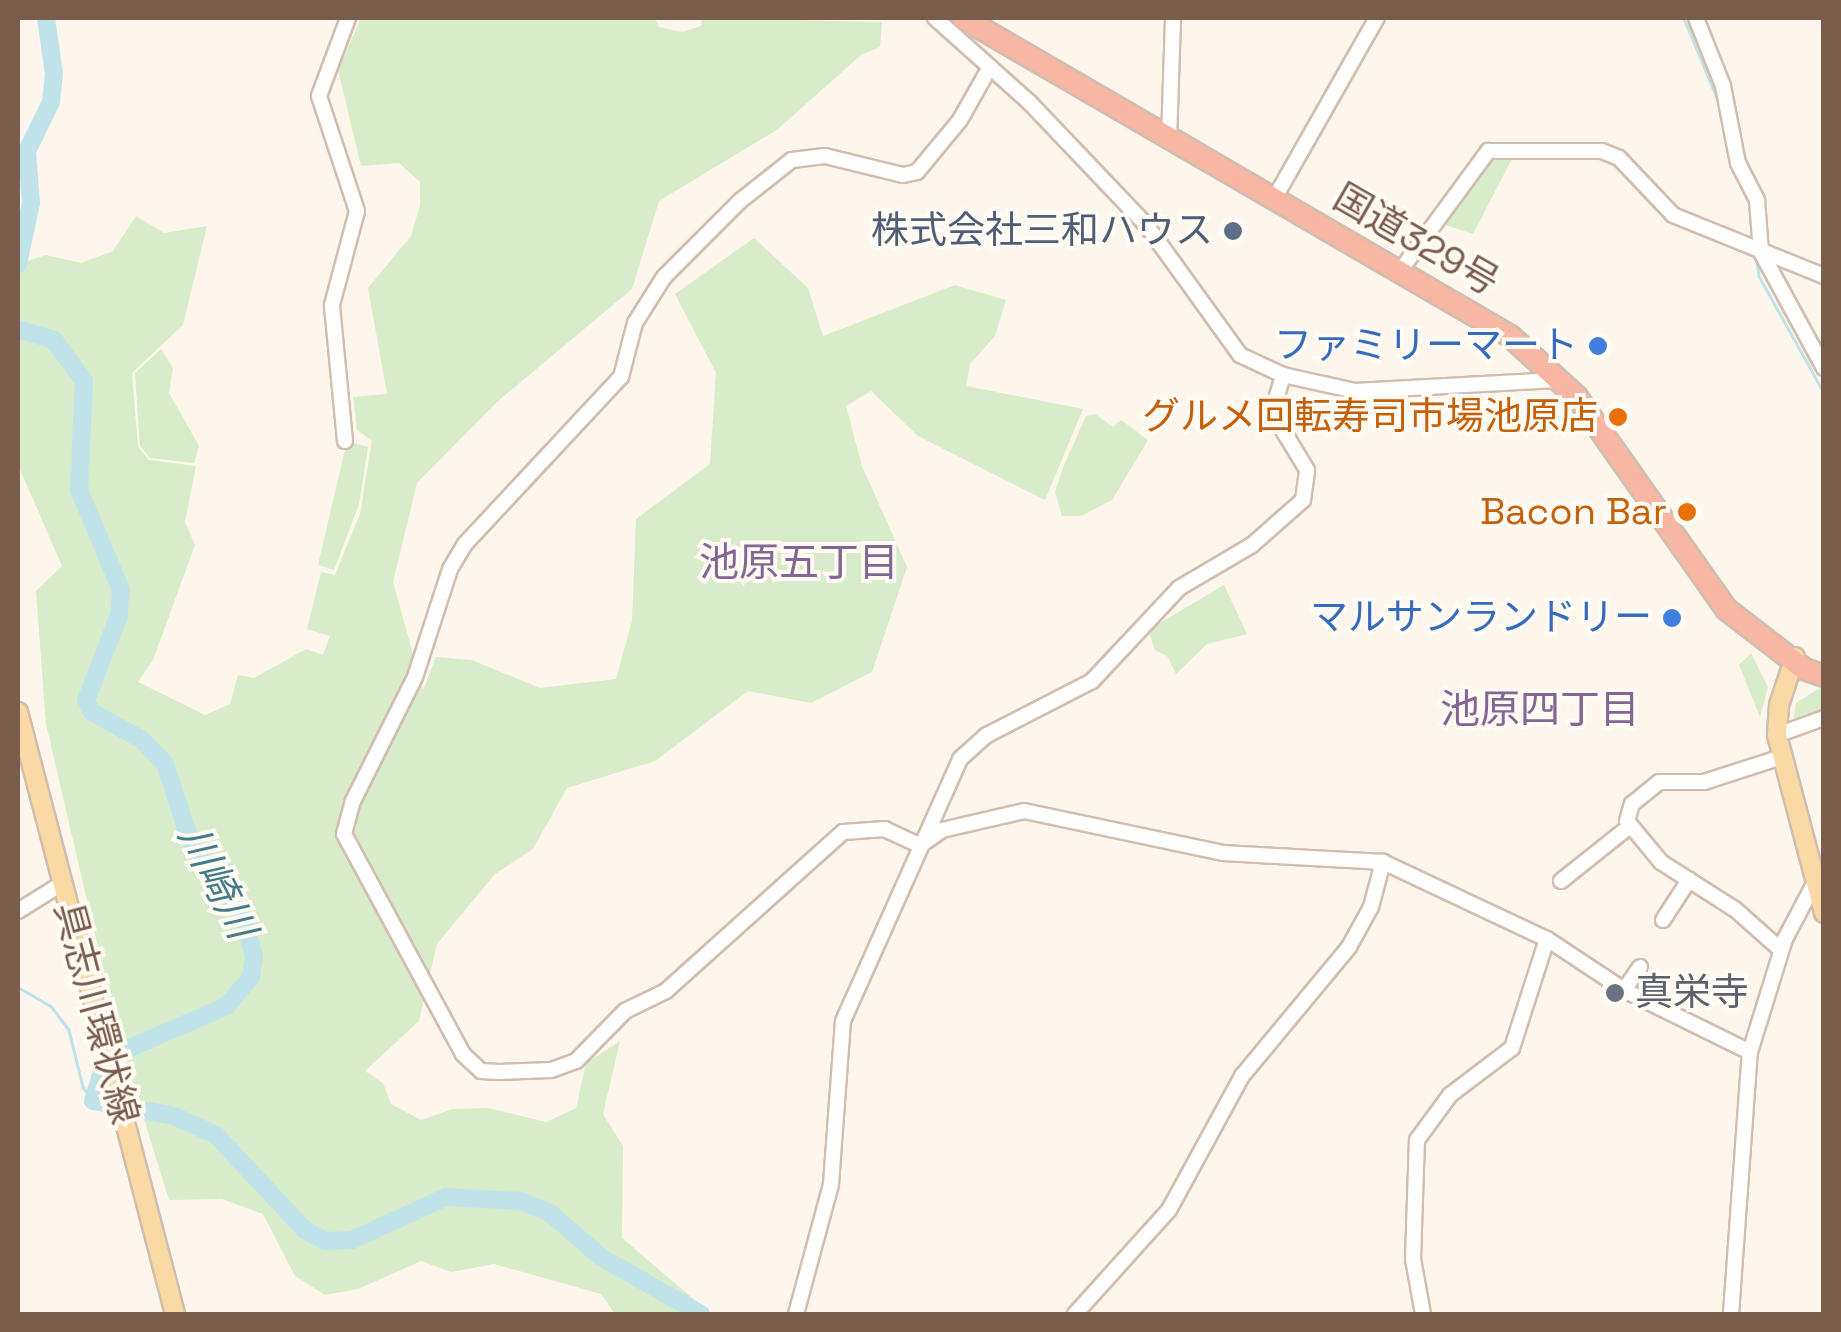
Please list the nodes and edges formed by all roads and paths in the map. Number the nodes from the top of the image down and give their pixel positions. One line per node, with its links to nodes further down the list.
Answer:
1 (348, 18): 16 (street)
2 (935, 18): 7 (street)
3 (962, 18): 8 (highway, 国道329号)
4 (1173, 18): 8 (street)
5 (1376, 18): 9 (street)
6 (1696, 18): 10 (street)
7 (990, 67): 14 (street); 25 (street)
8 (1168, 140): 9 (highway, 国道329号)
9 (1274, 199): 11 (highway, 国道329号)
10 (1757, 250): 11 (street); 12 (street); 13 (street)
11 (1400, 271): 15 (highway, 国道329号)
12 (1824, 276)
13 (1824, 368)
14 (1283, 375): 15 (street); 25 (street)
15 (1561, 380): 17 (highway, 国道329号)
16 (345, 440)
17 (1795, 657): 18 (highway, 国道329号); 19 (highway, 国道329号); 22 (main road)
18 (1824, 661)
19 (1824, 676)
20 (18, 712): 30 (main road, 具志川環状線)
21 (1822, 721): 22 (street)
22 (1777, 736): 23 (main road)
23 (1782, 757): 24 (street); 29 (main road)
24 (1630, 826): 27 (street); 28 (street)
25 (921, 846): 26 (street); 41 (street)
26 (1383, 862): 35 (street); 42 (street)
27 (1689, 880): 34 (street); 36 (street)
28 (1561, 881)
29 (1816, 882): 33 (main road); 36 (street)
30 (63, 883): 32 (street); 40 (main road, 具志川環状線)
31 (18, 891): 32 (street)
32 (21, 909)
33 (1824, 913)
34 (1663, 920)
35 (1547, 939): 38 (street); 43 (street)
36 (1782, 950): 39 (street)
37 (1640, 967): 38 (street)
38 (1624, 990): 39 (street)
39 (1750, 1052): 44 (street)
40 (175, 1314)
41 (796, 1314)
42 (1074, 1314)
43 (1423, 1314)
44 (1730, 1314)

